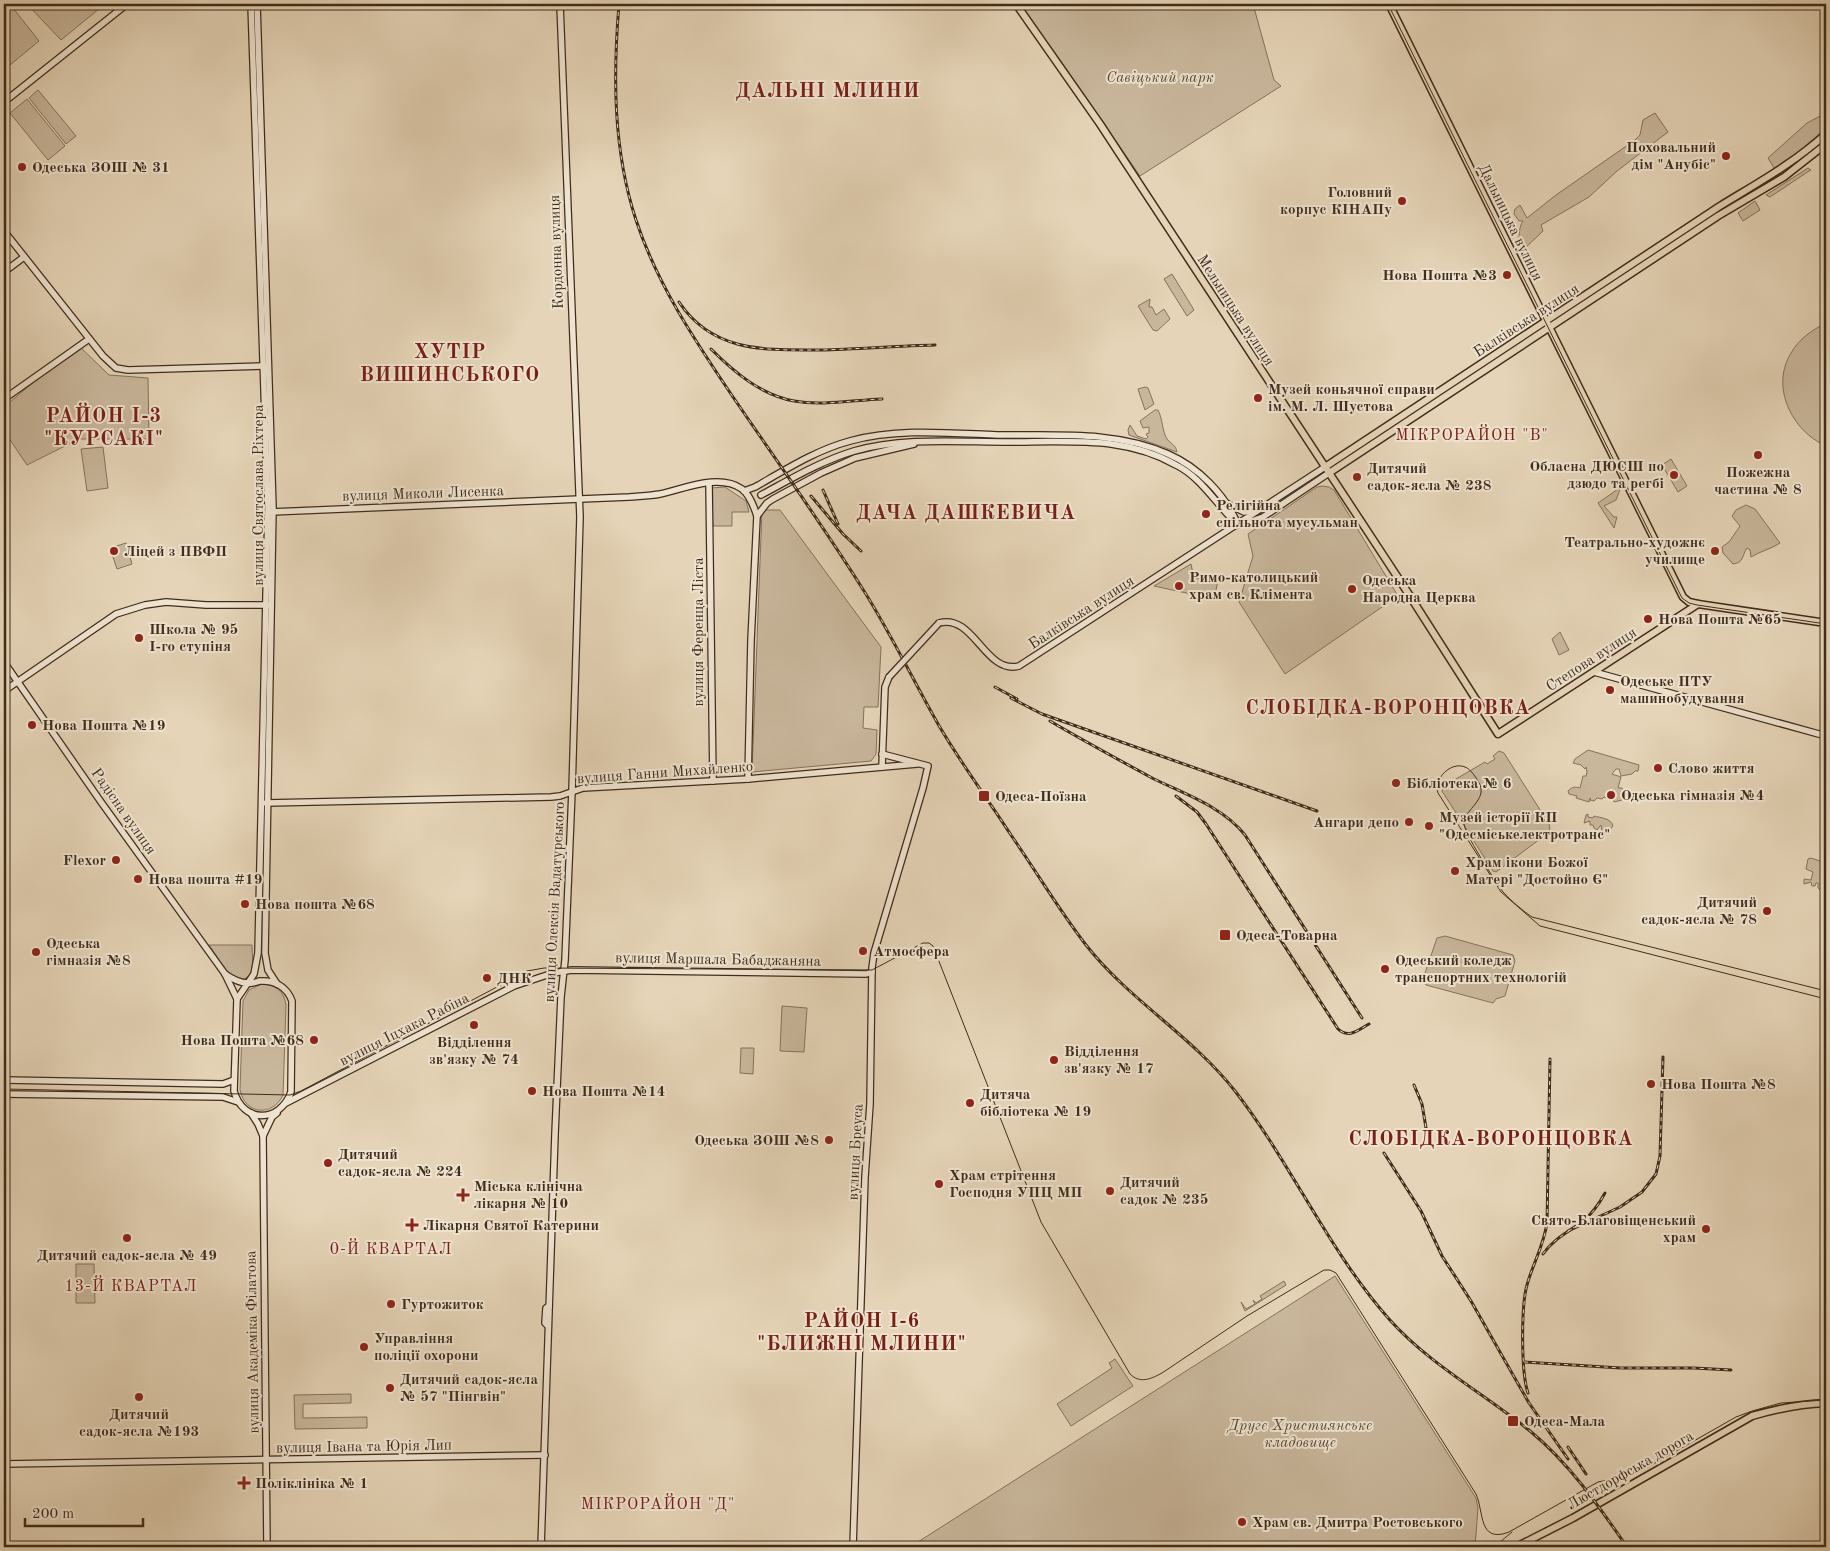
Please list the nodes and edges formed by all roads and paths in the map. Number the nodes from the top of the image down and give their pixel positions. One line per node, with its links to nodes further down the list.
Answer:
1 (128, 4): 7 (street)
2 (251, 4): 15 (street, вулиця Святослава Ріхтера)
3 (257, 4): 27 (street, вулиця Святослава Ріхтера)
4 (560, 4): 23 (street, Кордонна вулиця)
5 (1016, 4): 18 (main road, Мельницька вулиця)
6 (1389, 4): 13 (main road, Дальницька вулиця)
7 (4, 102)
8 (1826, 134): 13 (main road, Балківська вулиця)
9 (1826, 144): 13 (main road, Балківська вулиця)
10 (4, 231): 11 (street)
11 (24, 257): 12 (street); 14 (street)
12 (4, 272)
13 (1548, 325): 18 (main road, Балківська вулиця); 30 (main road, Дальницька вулиця)
14 (89, 339): 15 (street); 16 (street)
15 (264, 366): 27 (street, вулиця Святослава Ріхтера)
16 (4, 400)
17 (928, 441): 22 (street); 24 (street); 29 (street)
18 (1327, 470): 26 (street, Балківська вулиця); 29 (street, Балківська вулиця); 39 (main road, Мельницька вулиця)
19 (709, 483): 21 (street, вулиця Миколи Лисенка); 23 (street, вулиця Миколи Лисенка); 46 (street, вулиця Ференца Ліста)
20 (759, 485): 21 (street); 22 (street); 25 (street)
21 (744, 491): 28 (street)
22 (761, 496): 24 (street)
23 (579, 500): 27 (street, вулиця Миколи Лисенка); 47 (street, вулиця Олексія Вадатурського)
24 (767, 503): 28 (street)
25 (1228, 504): 26 (street); 29 (street)
26 (1258, 510): 29 (street, Балківська вулиця)
27 (270, 512): 32 (street, вулиця Святослава Ріхтера)
28 (757, 516): 45 (street)
29 (1238, 525): 41 (street, Балківська вулиця, bridge)
30 (1684, 598): 31 (main road); 33 (main road)
31 (1698, 604): 33 (main road, Степова вулиця); 34 (main road)
32 (269, 605): 37 (street); 48 (street, вулиця Святослава Ріхтера)
33 (1679, 616): 36 (main road, Степова вулиця)
34 (1826, 623)
35 (4, 662): 37 (street, Радісна вулиця)
36 (1594, 672): 39 (main road, Степова вулиця); 40 (street)
37 (18, 682): 38 (street); 51 (street, Радісна вулиця)
38 (4, 691)
39 (1498, 734)
40 (1826, 736)
41 (882, 754): 42 (street, вулиця Ганни Михайленко); 44 (street)
42 (921, 764): 43 (street, вулиця Ганни Михайленко); 44 (street, вулиця Ганни Михайленко)
43 (928, 766): 50 (street, вулиця Бреуса)
44 (882, 767): 45 (street, вулиця Ганни Михайленко)
45 (748, 779): 46 (street, вулиця Ганни Михайленко)
46 (713, 781): 47 (street, вулиця Ганни Михайленко)
47 (572, 791): 48 (street, вулиця Ганни Михайленко); 49 (street, вулиця Олексія Вадатурського)
48 (265, 804): 52 (street, вулиця Святослава Ріхтера); 53 (street, вулиця Святослава Ріхтера)
49 (563, 971): 50 (street, вулиця Маршала Бабаджаняна); 59 (street, вулиця Іцхака Рабіна); 64 (street, вулиця Олексія Вадатурського)
50 (872, 972): 69 (street, вулиця Бреуса)
51 (225, 974): 52 (street); 54 (street, Радісна вулиця)
52 (249, 984): 53 (street); 54 (street)
53 (277, 984): 59 (street, вулиця Святослава Ріхтера)
54 (237, 999): 56 (street)
55 (4, 1080): 56 (street)
56 (234, 1080): 58 (street)
57 (4, 1094): 58 (street)
58 (239, 1102): 61 (street, вулиця Академіка Філатова)
59 (286, 1103): 60 (street, вулиця Академіка Філатова)
60 (280, 1110): 61 (street); 62 (street, вулиця Академіка Філатова)
61 (251, 1113): 62 (street, вулиця Академіка Філатова)
62 (263, 1136): 65 (street, вулиця Академіка Філатова)
63 (1826, 1403): 70 (main road, Люстдорфська дорога)
64 (545, 1455): 65 (street, вулиця Івана та Юрія Лип); 68 (street, вулиця Олексія Вадатурського)
65 (265, 1461): 66 (street, вулиця Івана та Юрія Лип); 67 (street, вулиця Академіка Філатова)
66 (4, 1464)
67 (267, 1547)
68 (541, 1547)
69 (852, 1547)
70 (1516, 1547)

